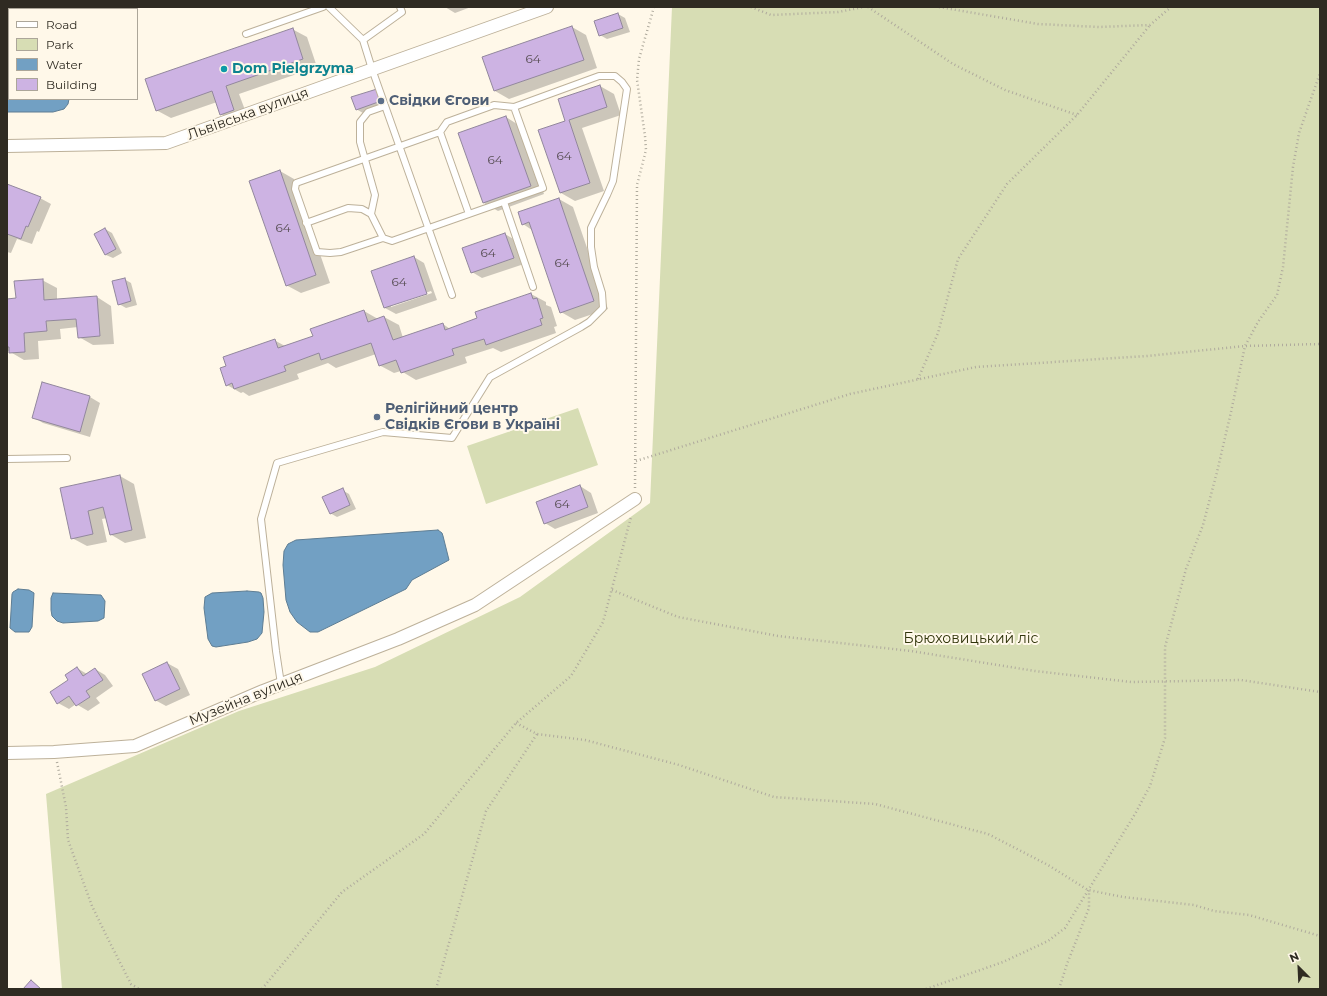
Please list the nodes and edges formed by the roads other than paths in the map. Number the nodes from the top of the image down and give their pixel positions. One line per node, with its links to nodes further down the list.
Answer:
1 (324, 7): 5 (lane)
2 (329, 7): 6 (lane)
3 (400, 7): 6 (lane)
4 (544, 7): 7 (street, Львівська вулиця)
5 (246, 34)
6 (363, 40): 7 (lane)
7 (372, 70): 8 (lane); 11 (street, Львівська вулиця)
8 (385, 106): 12 (lane); 13 (lane)
9 (514, 107): 10 (lane); 14 (lane); 25 (lane)
10 (440, 132): 12 (lane); 16 (lane)
11 (7, 146)
12 (399, 146): 13 (lane); 18 (lane)
13 (364, 159): 15 (lane); 17 (lane)
14 (504, 202): 16 (lane); 20 (lane)
15 (371, 214): 17 (lane); 19 (lane)
16 (469, 214): 18 (lane)
17 (306, 224): 19 (lane)
18 (428, 229): 19 (lane); 21 (lane)
19 (383, 238)
20 (533, 287)
21 (452, 295)
22 (67, 458): 23 (lane)
23 (7, 459)
24 (635, 499): 25 (street, Музейна вулиця)
25 (281, 684): 26 (street, Музейна вулиця)
26 (7, 753)

